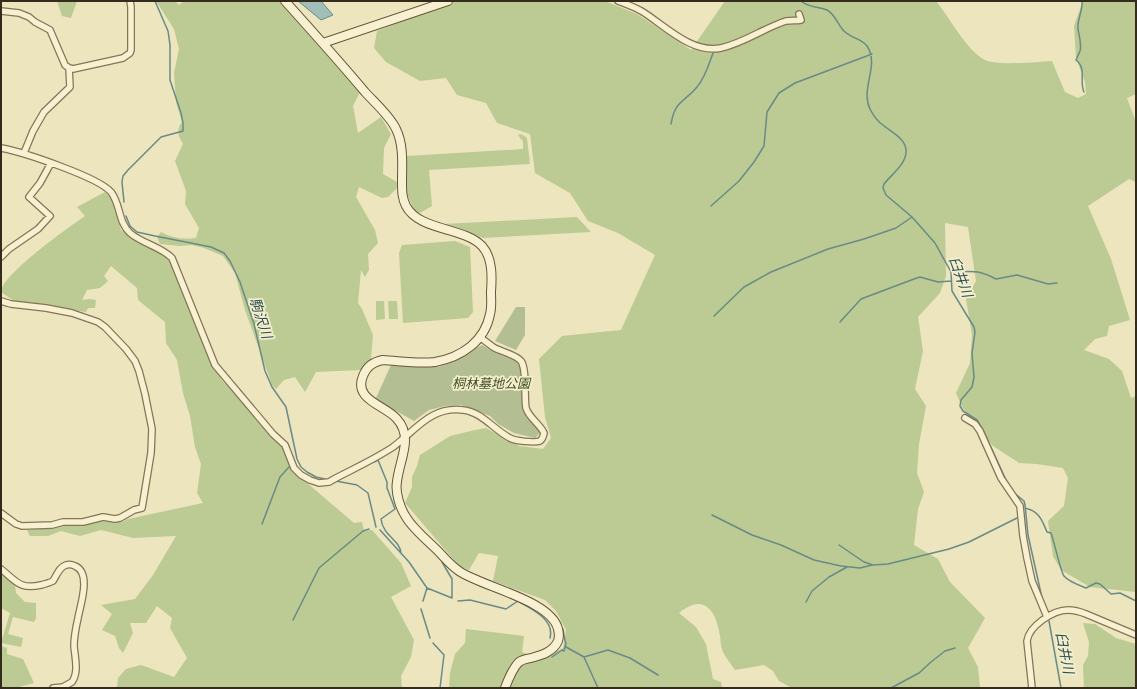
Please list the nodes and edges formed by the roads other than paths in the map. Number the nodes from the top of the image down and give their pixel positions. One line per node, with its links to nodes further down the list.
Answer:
1 (285, 1): 7 (street)
2 (448, 1): 7 (street)
3 (618, 1): 6 (street)
4 (130, 2): 8 (street)
5 (1, 12): 8 (street)
6 (799, 14)
7 (323, 43): 14 (street)
8 (69, 68): 10 (street)
9 (1, 148): 10 (street)
10 (24, 153): 11 (street)
11 (51, 164): 12 (street); 16 (street)
12 (1, 257)
13 (1, 301): 17 (street)
14 (481, 338): 16 (street); 16 (street)
15 (965, 418): 19 (street)
16 (405, 437): 22 (street)
17 (1, 513)
18 (1, 569): 21 (street)
19 (1047, 617): 20 (street); 23 (street)
20 (1136, 635)
21 (53, 688)
22 (505, 688)
23 (1032, 688)

